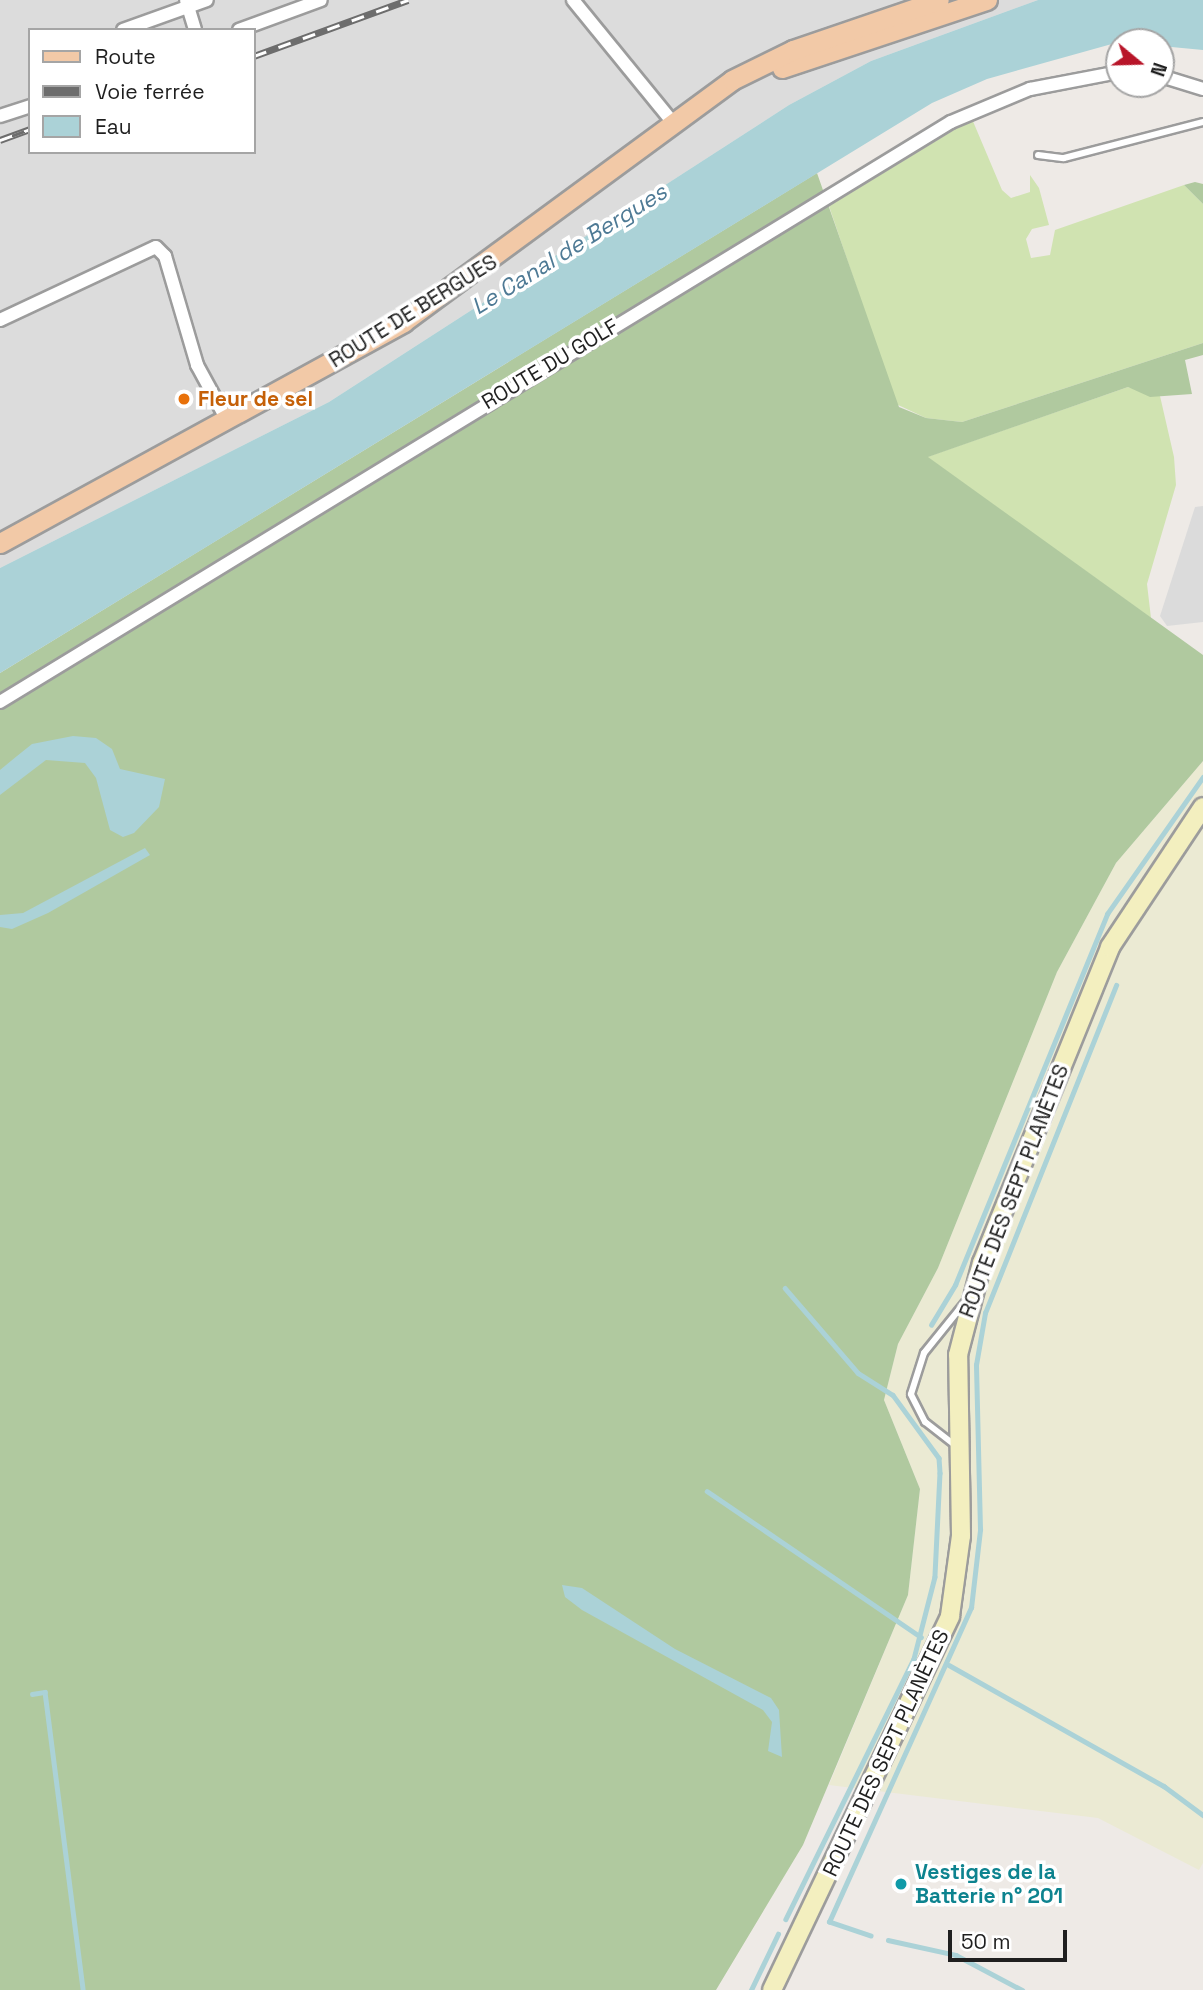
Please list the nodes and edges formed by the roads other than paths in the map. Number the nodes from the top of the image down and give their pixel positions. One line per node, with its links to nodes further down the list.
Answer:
1 (207, 0): 6 (street)
2 (321, 0): 9 (street)
3 (573, 0): 17 (street)
4 (939, 0): 14 (main road, ROUTE DE BERGUES)
5 (987, 0): 14 (main road, ROUTE DE BERGUES)
6 (187, 3): 7 (street); 8 (street)
7 (128, 28)
8 (194, 28)
9 (244, 28)
10 (1105, 75): 22 (street, ROUTE DU GOLF)
11 (1175, 80): 12 (street)
12 (1203, 89)
13 (28, 107): 15 (street)
14 (695, 107): 17 (main road, ROUTE DE BERGUES)
15 (0, 116)
16 (1203, 122): 18 (lane)
17 (674, 124): 20 (main road, ROUTE DE BERGUES)
18 (1038, 155)
19 (0, 320): 20 (street)
20 (227, 420): 21 (main road, ROUTE DE BERGUES)
21 (0, 543)
22 (0, 702)
23 (1203, 807): 24 (main road, ROUTE DES SEPT PLANÈTES)
24 (970, 1297): 25 (main road, ROUTE DES SEPT PLANÈTES); 25 (lane)
25 (958, 1447): 26 (main road, ROUTE DES SEPT PLANÈTES)
26 (772, 1990)

